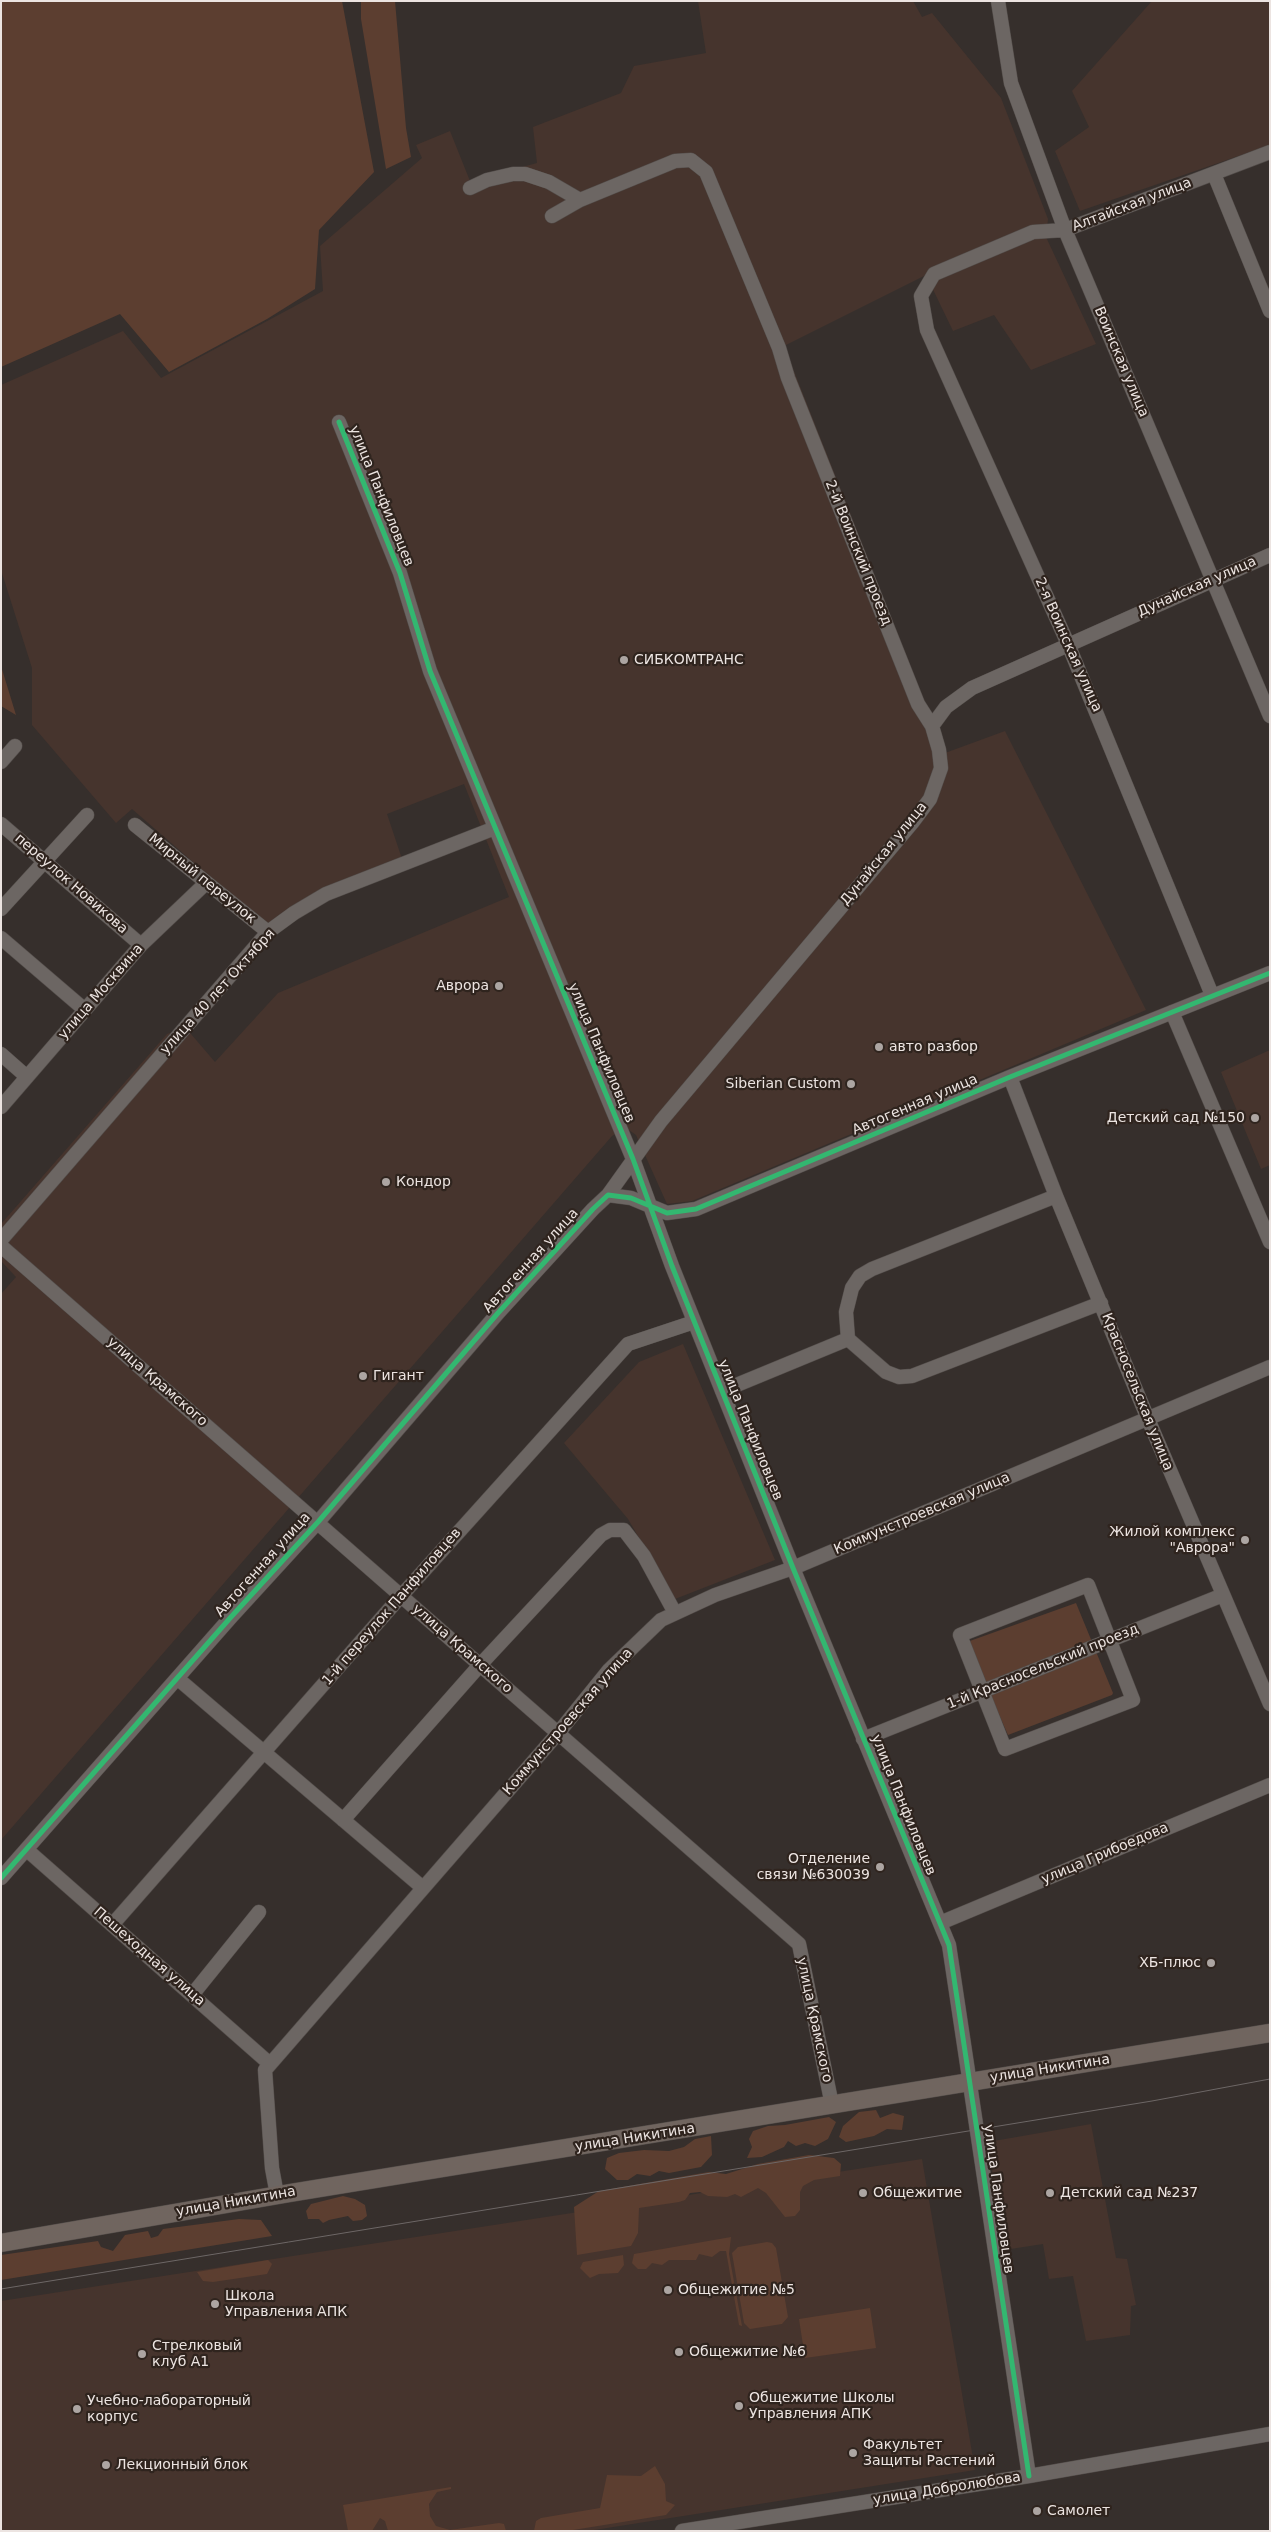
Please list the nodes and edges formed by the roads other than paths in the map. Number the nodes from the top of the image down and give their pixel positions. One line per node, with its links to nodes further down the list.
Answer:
1 (998, 1): 7 (street, Воинская улица)
2 (1270, 152): 3 (street, Алтайская улица)
3 (1214, 174): 7 (street, Алтайская улица); 9 (street)
4 (470, 188): 5 (street)
5 (580, 200): 6 (street, 2-й Воинский проезд); 15 (street, 2-й Воинский проезд)
6 (552, 216)
7 (1065, 230): 8 (street, Алтайская улица); 12 (street, Воинская улица)
8 (921, 296): 13 (street, 2-я Воинская улица)
9 (1270, 310)
10 (339, 422): 21 (street, улица Панфиловцев)
11 (1270, 556): 12 (street, Дунайская улица)
12 (1214, 580): 13 (street, Дунайская улица); 14 (street, Воинская улица)
13 (1068, 644): 15 (street, Дунайская улица); 29 (street, 2-я Воинская улица)
14 (1270, 716)
15 (932, 726): 36 (street, Дунайская улица)
16 (15, 746): 17 (street)
17 (1, 762)
18 (88, 815): 22 (street)
19 (1, 824): 22 (street, переулок Новикова)
20 (135, 825): 23 (street, Мирный переулок)
21 (495, 828): 25 (street, улица 40 лет Октября); 36 (street, улица Панфиловцев)
22 (45, 860): 24 (street); 27 (street, переулок Новикова)
23 (206, 883): 25 (street, Мирный переулок); 27 (street, улица Москвина)
24 (1, 909)
25 (268, 932): 40 (street, улица 40 лет Октября)
26 (1, 938): 30 (street)
27 (141, 945): 30 (street, улица Москвина)
28 (1270, 973): 29 (street, Автогенная улица)
29 (1212, 995): 31 (street, Автогенная улица)
30 (85, 1010): 33 (street, улица Москвина)
31 (1172, 1012): 34 (street, Автогенная улица); 41 (street)
32 (1, 1054): 33 (street)
33 (27, 1077): 35 (street, улица Москвина)
34 (1010, 1077): 38 (street, Красносельская улица); 39 (street, Автогенная улица)
35 (1, 1106)
36 (634, 1159): 37 (street, Дунайская улица); 39 (street, улица Панфиловцев)
37 (608, 1196): 39 (street, Автогенная улица); 49 (street, Автогенная улица)
38 (1056, 1196): 43 (street, Красносельская улица); 45 (street)
39 (652, 1207): 44 (street, улица Панфиловцев)
40 (1, 1240)
41 (1270, 1242)
42 (1, 1246): 49 (street, улица Крамского)
43 (1101, 1303): 45 (street); 48 (street, Красносельская улица)
44 (694, 1322): 47 (street, улица Панфиловцев); 52 (street, 1-й переулок Панфиловцев)
45 (848, 1339): 47 (street)
46 (1270, 1367): 48 (street, Коммунстроевская улица)
47 (722, 1391): 50 (street, улица Панфиловцев)
48 (1148, 1419): 50 (street, Коммунстроевская улица); 51 (street, Красносельская улица)
49 (318, 1522): 52 (street, улица Крамского); 56 (street, Автогенная улица)
50 (793, 1568): 53 (street, Коммунстроевская улица); 60 (street, улица Панфиловцев)
51 (1223, 1595): 54 (street, 1-й Красносельский проезд); 58 (street, Красносельская улица)
52 (401, 1596): 55 (street, улица Крамского); 61 (street, 1-й переулок Панфиловцев)
53 (675, 1613): 55 (street); 59 (street, Коммунстроевская улица)
54 (1110, 1640): 57 (street, 1-й Красносельский проезд); 57 (street); 57 (street)
55 (480, 1665): 59 (street, улица Крамского); 63 (street)
56 (177, 1678): 61 (street); 64 (street, Автогенная улица)
57 (982, 1691): 60 (street, 1-й Красносельский проезд)
58 (1270, 1704)
59 (559, 1732): 66 (street, Коммунстроевская улица); 74 (street, улица Крамского)
60 (863, 1738): 68 (street, улица Панфиловцев)
61 (265, 1753): 63 (street); 69 (street, 1-й переулок Панфиловцев)
62 (1270, 1785): 68 (street, улица Грибоедова)
63 (343, 1820): 66 (street)
64 (27, 1850): 65 (street, Автогенная улица); 69 (street, Пешеходная улица)
65 (1, 1878)
66 (423, 1888): 72 (street, Коммунстроевская улица)
67 (259, 1912): 70 (street)
68 (940, 1923): 73 (street, улица Панфиловцев)
69 (112, 1925): 70 (street, Пешеходная улица)
70 (192, 1995): 72 (street, Пешеходная улица)
71 (1270, 2033): 73 (main road, улица Никитина)
72 (270, 2064): 75 (street)
73 (969, 2083): 74 (main road, улица Никитина); 78 (street, улица Панфиловцев)
74 (832, 2105): 75 (main road, улица Никитина)
75 (277, 2195): 76 (main road, улица Никитина)
76 (1, 2242)
77 (1270, 2434): 78 (street, улица Добролюбова)
78 (1029, 2476): 79 (street, улица Добролюбова)
79 (682, 2531)

